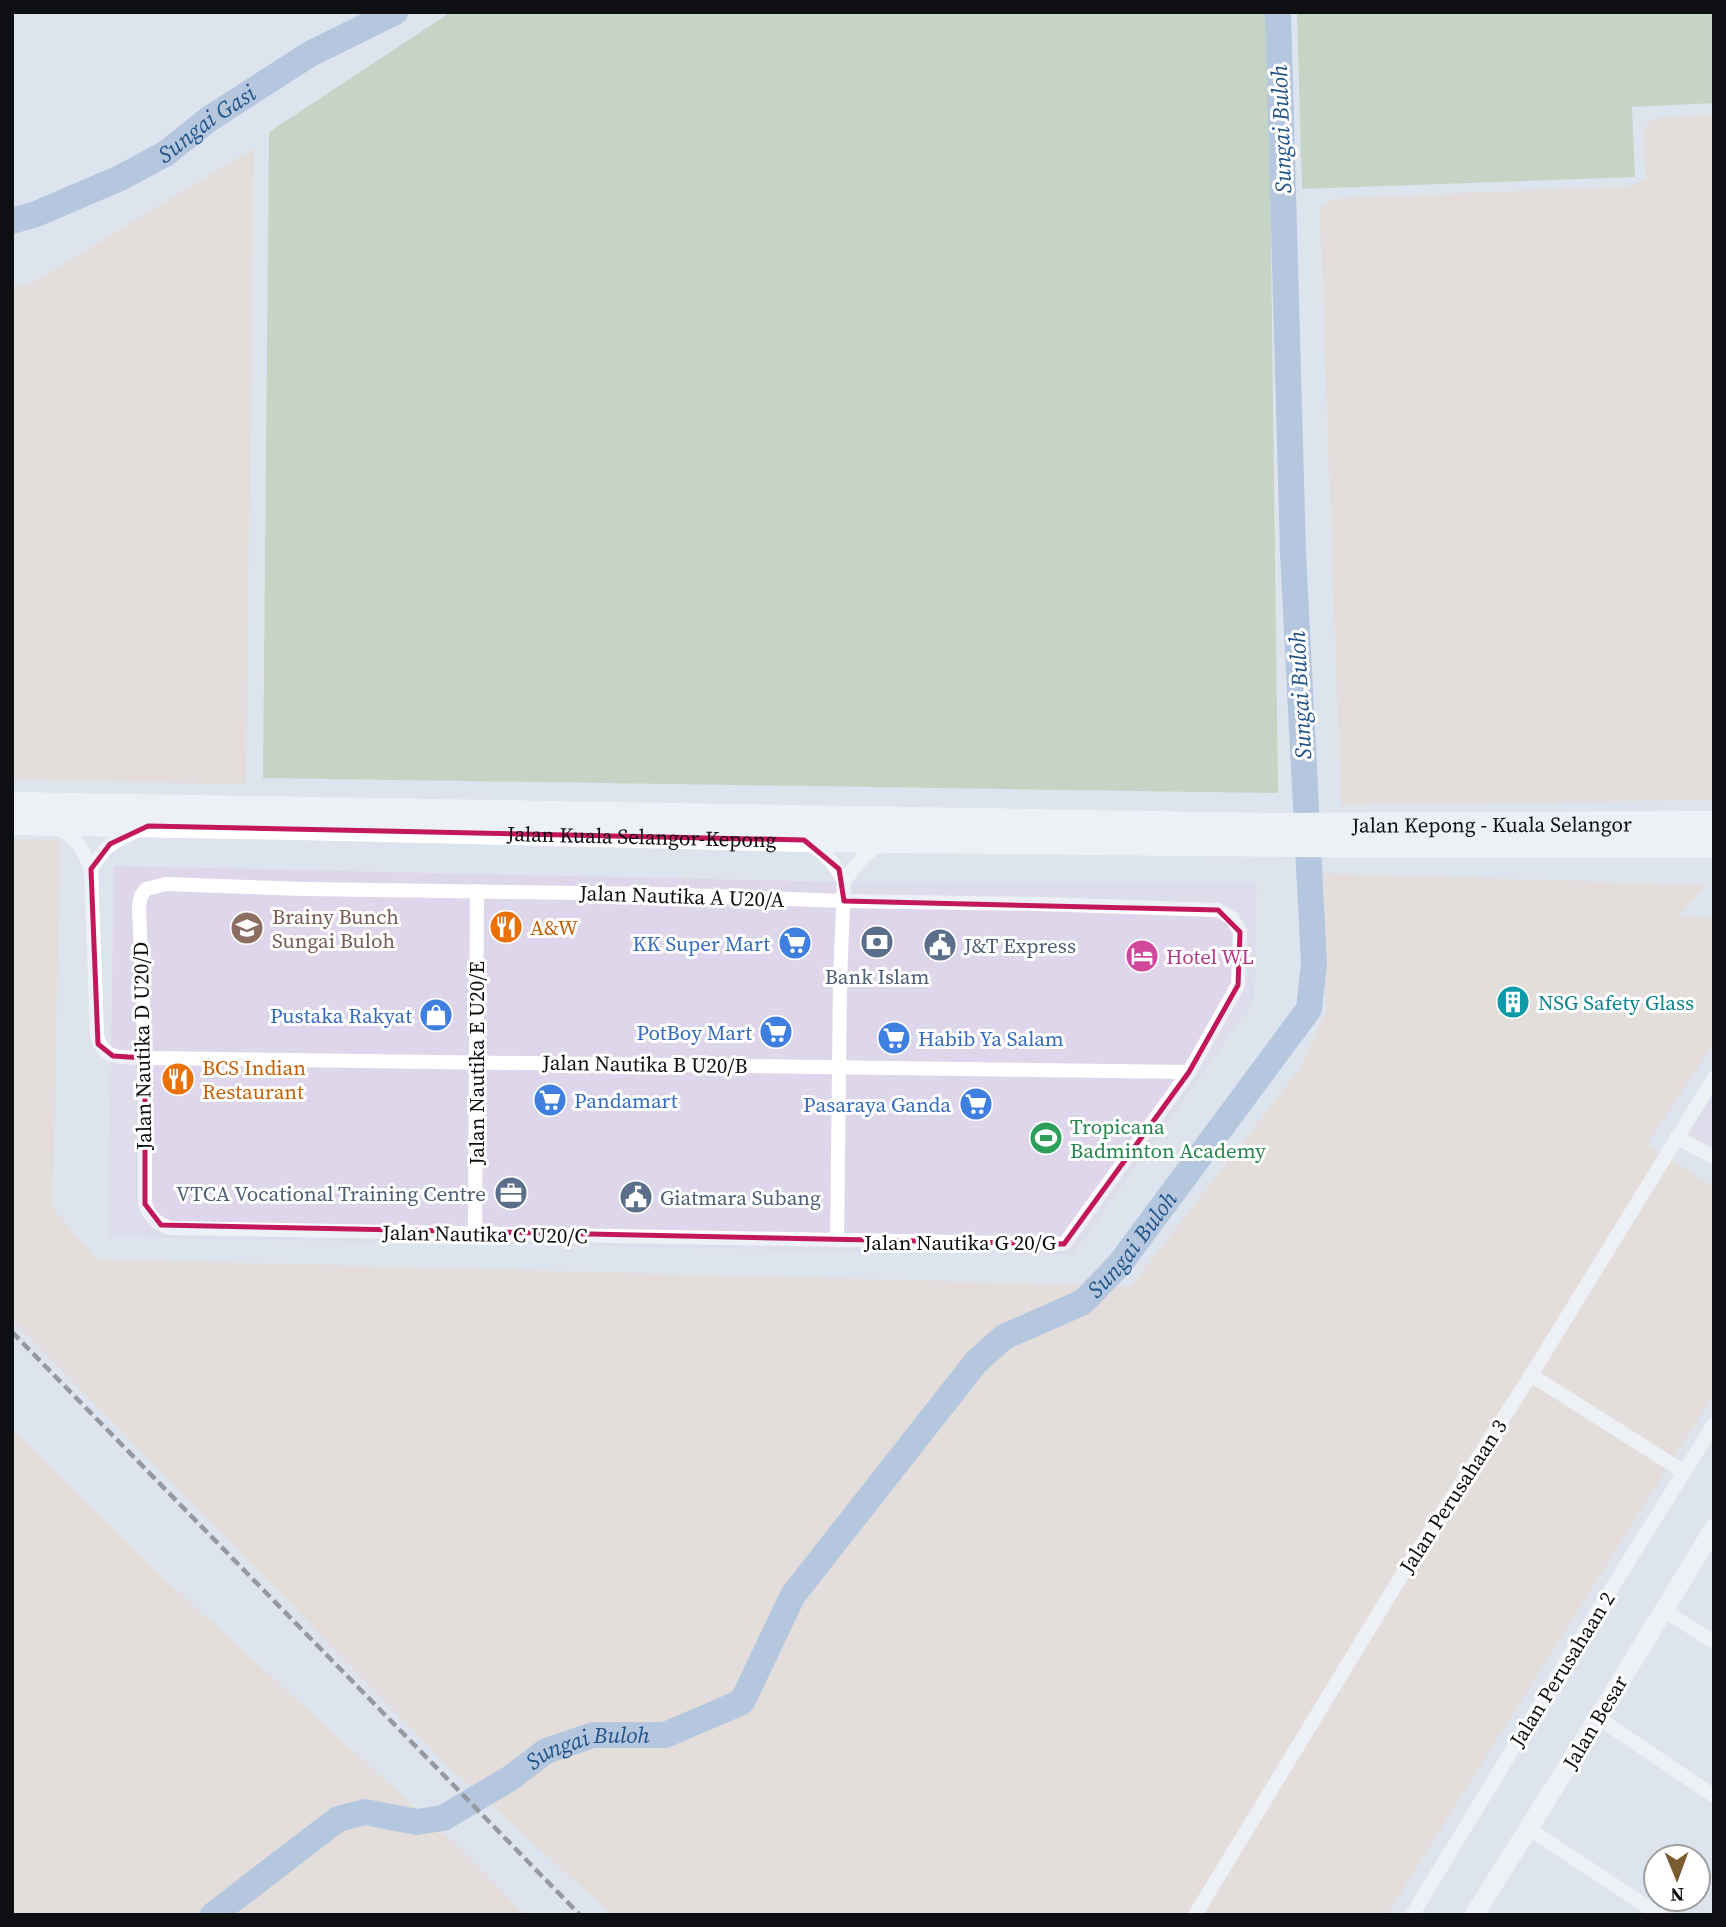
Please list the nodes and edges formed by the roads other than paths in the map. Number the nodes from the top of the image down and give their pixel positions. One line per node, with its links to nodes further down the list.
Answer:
1 (12, 804): 6 (highway, Jalan Kuala Selangor-Kepong)
2 (12, 823): 3 (highway, Jalan Kuala Selangor-Kepong)
3 (47, 823): 5 (highway, Jalan Kuala Selangor-Kepong); 11 (street)
4 (1714, 823): 7 (highway, Jalan Kepong - Kuala Selangor)
5 (148, 826): 8 (highway, Jalan Kuala Selangor-Kepong); 11 (street)
6 (1270, 834): 7 (highway, Jalan Kepong - Kuala Selangor); 9 (highway, Jalan Kuala Selangor-Kepong)
7 (1329, 835): 10 (highway, Jalan Kepong - Kuala Selangor)
8 (804, 840): 9 (highway, Jalan Kuala Selangor-Kepong); 12 (street)
9 (887, 841): 12 (street)
10 (1714, 846)
11 (91, 869): 17 (street, Jalan Nautika B U20/B)
12 (844, 882): 15 (street)
13 (146, 889): 14 (street, Jalan Nautika A U20/A); 17 (street, Jalan Nautika D U20/D)
14 (477, 891): 15 (street, Jalan Nautika A U20/A); 18 (street, Jalan Nautika E U20/E)
15 (844, 901): 16 (street, Jalan Nautika A U20/A); 19 (street)
16 (1218, 910): 20 (street, Jalan Nautika G 20/G)
17 (145, 1058): 18 (street, Jalan Nautika B U20/B); 24 (street, Jalan Nautika D U20/D)
18 (476, 1062): 19 (street, Jalan Nautika B U20/B); 25 (street, Jalan Nautika E U20/E)
19 (840, 1066): 20 (street, Jalan Nautika B U20/B); 26 (street)
20 (1189, 1072): 26 (street, Jalan Nautika G 20/G)
21 (1714, 1078): 22 (street, Jalan Perusahaan 3)
22 (1676, 1137): 23 (street); 27 (street, Jalan Perusahaan 3)
23 (1714, 1157)
24 (145, 1204): 25 (street, Jalan Nautika C U20/C)
25 (475, 1234): 26 (street, Jalan Nautika C U20/C)
26 (836, 1241)
27 (1531, 1375): 29 (street); 36 (street, Jalan Perusahaan 3)
28 (1714, 1424): 29 (street, Jalan Perusahaan 2)
29 (1684, 1472): 37 (street, Jalan Perusahaan 2)
30 (1714, 1528): 31 (street, Jalan Besar)
31 (1663, 1610): 32 (street); 33 (street, Jalan Besar)
32 (1714, 1642)
33 (1598, 1718): 34 (street); 35 (street, Jalan Besar)
34 (1714, 1796)
35 (1530, 1829): 38 (street, Jalan Besar); 39 (street)
36 (1195, 1915)
37 (1412, 1915)
38 (1474, 1915)
39 (1660, 1915)

